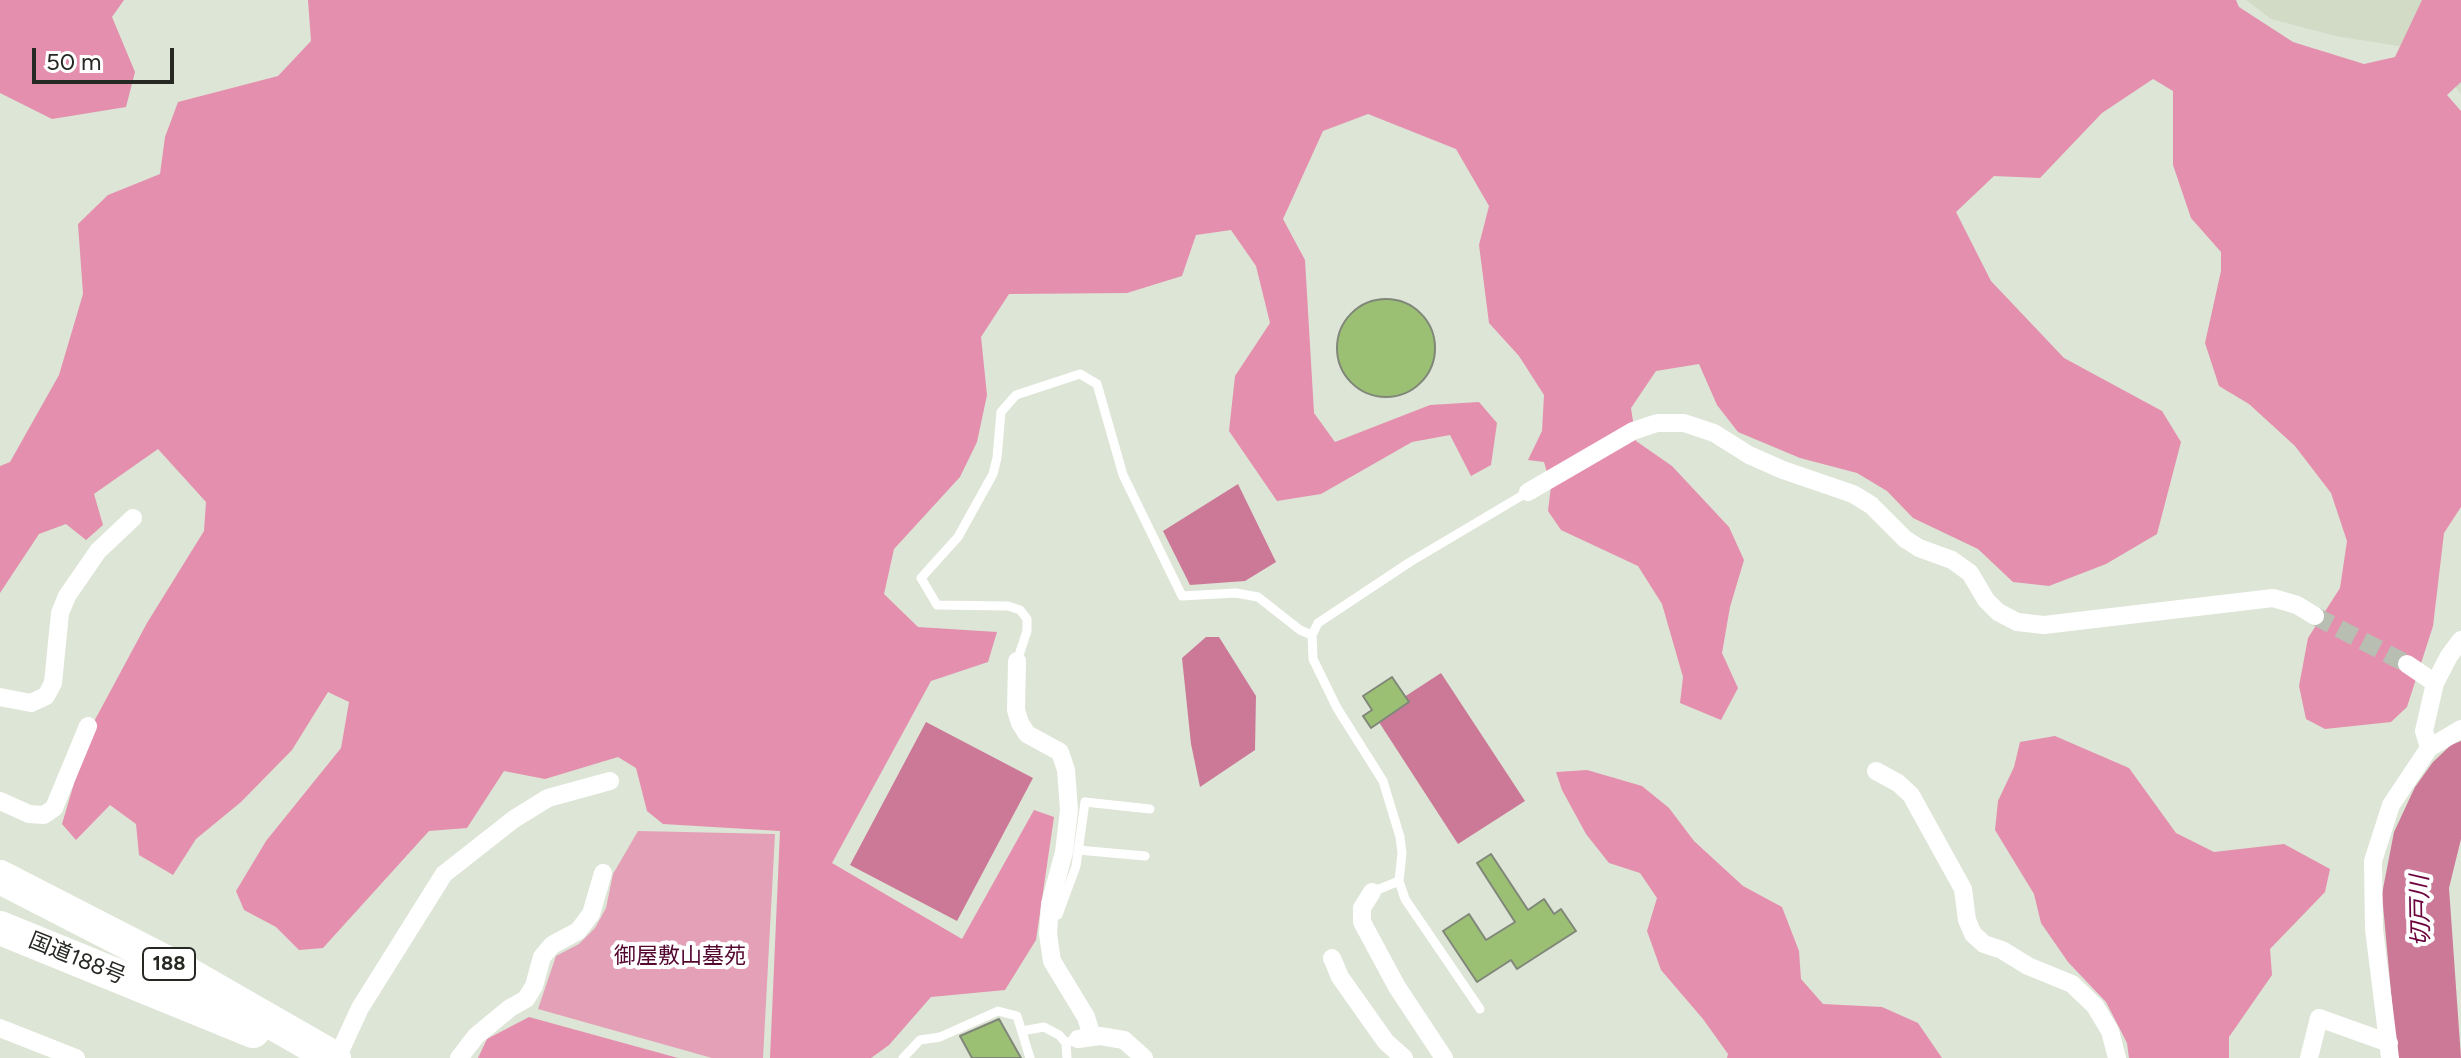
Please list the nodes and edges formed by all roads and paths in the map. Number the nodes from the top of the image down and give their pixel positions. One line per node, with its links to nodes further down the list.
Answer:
1 (1528, 492): 3 (street); 4 (lane)
2 (133, 518): 9 (street)
3 (2315, 616)
4 (1312, 635): 6 (lane); 22 (lane)
5 (2461, 640): 8 (street)
6 (1017, 661): 24 (street)
7 (2407, 664): 8 (street)
8 (2435, 683): 12 (street)
9 (0, 697)
10 (88, 726): 15 (street)
11 (2461, 729): 12 (street)
12 (2429, 748): 32 (street)
13 (1876, 771): 42 (street)
14 (610, 781): 34 (street)
15 (0, 801)
16 (1150, 809): 17 (lane)
17 (1078, 850): 18 (lane); 24 (lane)
18 (1145, 856)
19 (0, 861): 27 (highway, 国道188号 / 188)
20 (603, 873): 35 (street)
21 (0, 877): 27 (highway, 国道188号 / 188)
22 (1399, 881): 23 (lane); 28 (lane)
23 (1372, 892): 41 (street)
24 (1049, 919): 31 (street)
25 (0, 928): 34 (highway, 国道188号 / 188)
26 (1332, 958): 40 (street)
27 (179, 969): 34 (highway, 国道188号 / 188)
28 (1480, 1009)
29 (0, 1028): 33 (street)
30 (1022, 1031): 31 (lane); 36 (lane); 37 (lane)
31 (1079, 1039): 38 (lane); 39 (street)
32 (2390, 1050): 43 (street)
33 (76, 1058)
34 (335, 1058)
35 (459, 1058)
36 (903, 1058)
37 (1030, 1058)
38 (1067, 1058)
39 (1144, 1058)
40 (1404, 1058)
41 (1444, 1058)
42 (2117, 1058)
43 (2309, 1058)

